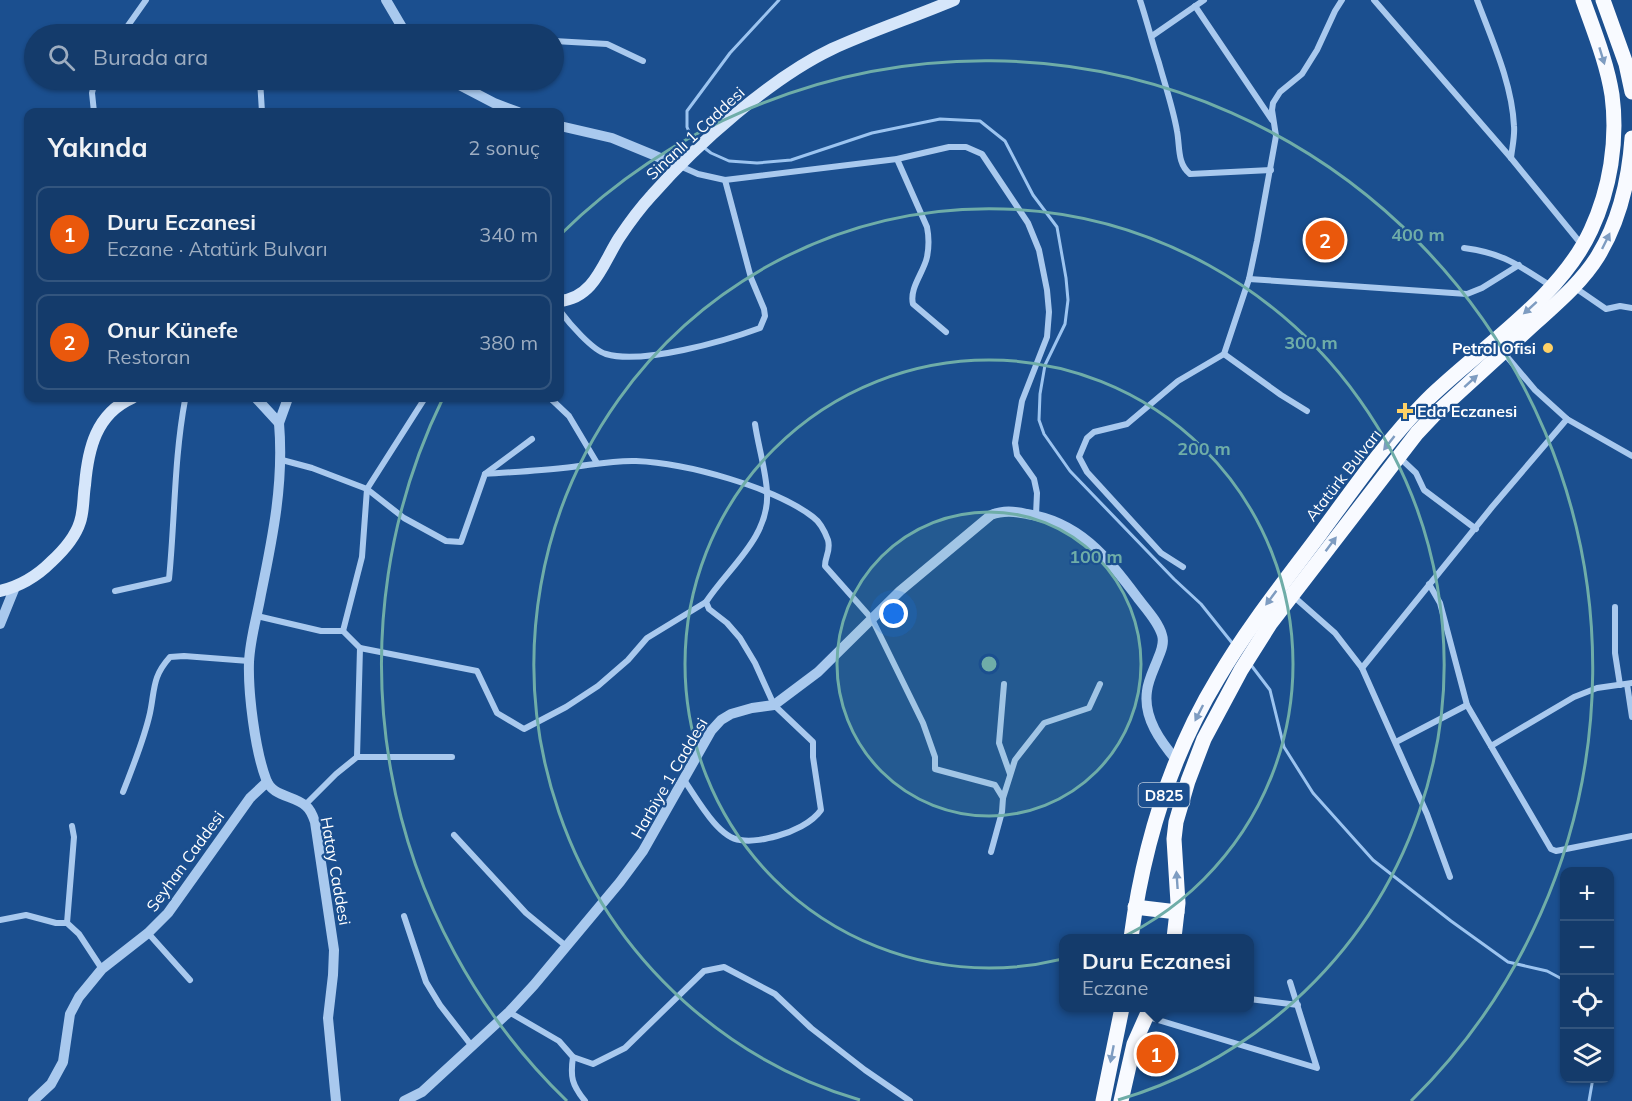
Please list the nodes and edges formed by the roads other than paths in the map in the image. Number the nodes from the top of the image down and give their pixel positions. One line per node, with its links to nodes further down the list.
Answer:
1 (146, 0): 12 (street)
2 (386, 0): 13 (street)
3 (954, 0): 29 (main road, Sinanlı 1 Caddesi)
4 (1140, 0): 14 (street)
5 (1204, 0): 11 (street)
6 (1342, 0): 24 (street)
7 (1374, 0): 27 (street)
8 (1477, 0): 27 (street)
9 (1583, 0): 32 (highway, Atatürk Bulvarı / D825, one-way to 32)
10 (1602, 0): 20 (highway)
11 (1195, 6): 14 (street); 24 (street)
12 (129, 24)
13 (400, 24)
14 (1152, 36): 30 (street)
15 (564, 41): 16 (street)
16 (643, 61)
17 (93, 90): 21 (street)
18 (261, 90): 22 (street)
19 (469, 90): 23 (street)
20 (1632, 92)
21 (94, 108)
22 (262, 108)
23 (507, 108)
24 (1275, 123): 30 (street)
25 (564, 127): 29 (street)
26 (1632, 138): 37 (highway, Atatürk Bulvarı / D825, one-way to 26)
27 (1511, 158): 32 (street)
28 (897, 159): 31 (street); 41 (street); 62 (street)
29 (685, 162): 31 (street); 38 (main road, Sinanlı 1 Caddesi)
30 (1271, 170): 35 (street)
31 (725, 180): 40 (street)
32 (1583, 246): 36 (highway, Atatürk Bulvarı / D825)
33 (1464, 248): 34 (street)
34 (1519, 266): 35 (street); 36 (street)
35 (1249, 279): 43 (street)
36 (1552, 286): 42 (highway, Atatürk Bulvarı / D825, one-way to 42)
37 (1574, 286): 39 (street); 42 (highway, Atatürk Bulvarı / D825)
38 (564, 300)
39 (1632, 308)
40 (564, 316)
41 (946, 332)
42 (1506, 343): 51 (street); 55 (highway, Atatürk Bulvarı / D825, one-way to 42); 74 (highway, Atatürk Bulvarı / D825, one-way to 74)
43 (1224, 354): 50 (street); 64 (street)
44 (124, 402): 66 (main road)
45 (185, 402): 68 (street)
46 (260, 402): 52 (street)
47 (287, 402): 52 (street)
48 (422, 402): 60 (street)
49 (554, 402): 58 (street)
50 (1307, 411)
51 (1567, 418): 56 (street); 63 (street)
52 (279, 423): 57 (street)
53 (755, 424): 61 (street)
54 (532, 439): 59 (street)
55 (1398, 456): 63 (street); 69 (highway, Atatürk Bulvarı / D825, one-way to 55)
56 (1632, 456)
57 (282, 460): 60 (street); 72 (street)
58 (597, 463): 59 (street); 61 (street)
59 (485, 474): 60 (street)
60 (367, 489): 76 (street)
61 (767, 491): 70 (street); 73 (street)
62 (1036, 515): 73 (street, Harbiye 1 Caddesi); 91 (street, Harbiye 1 Caddesi)
63 (1476, 529): 65 (street)
64 (1182, 567)
65 (1429, 584): 80 (street); 85 (street)
66 (15, 587): 67 (main road); 75 (street)
67 (0, 591)
68 (115, 591)
69 (1292, 596): 74 (highway, Atatürk Bulvarı / D825); 80 (street)
70 (706, 602): 77 (street); 84 (street)
71 (1615, 608): 83 (street)
72 (257, 616): 76 (street); 78 (street)
73 (872, 619): 84 (street, Harbiye 1 Caddesi); 96 (street)
74 (1264, 620): 79 (highway, Atatürk Bulvarı / D825)
75 (0, 624)
76 (343, 631): 77 (street)
77 (360, 648): 89 (street)
78 (249, 661): 94 (street); 95 (street)
79 (1235, 666): 91 (highway, Atatürk Bulvarı / D825, one-way to 91); 104 (highway, Atatürk Bulvarı, one-way to 79)
80 (1362, 668): 87 (street)
81 (1004, 684): 92 (street)
82 (1100, 684): 92 (street)
83 (1627, 684): 86 (street); 88 (street)
84 (774, 705): 93 (street, Harbiye 1 Caddesi); 93 (street)
85 (1467, 705): 87 (street); 88 (street)
86 (1632, 717)
87 (1396, 742): 102 (street)
88 (1491, 746): 100 (street)
89 (357, 757): 90 (street); 97 (street)
90 (452, 757)
91 (1177, 761): 103 (highway, Atatürk Bulvarı / D825)
92 (1010, 774): 96 (street)
93 (684, 780): 111 (street, Harbiye 1 Caddesi)
94 (267, 782): 97 (street, Hatay Caddesi); 108 (street, Seyhan Caddesi)
95 (123, 792)
96 (1003, 798): 101 (street)
97 (305, 805): 124 (street, Hatay Caddesi)
98 (72, 826): 107 (street)
99 (454, 835): 111 (street)
100 (1632, 836)
101 (991, 852)
102 (1450, 877)
103 (1135, 907): 104 (highway); 109 (highway, Atatürk Bulvarı / D825)
104 (1177, 912): 110 (highway, Atatürk Bulvarı)
105 (404, 916): 120 (street)
106 (0, 920): 107 (street)
107 (67, 923): 112 (street)
108 (148, 933): 112 (street, Seyhan Caddesi); 113 (street)
109 (1132, 934)
110 (1175, 934)
111 (566, 946): 117 (street, Harbiye 1 Caddesi)
112 (102, 969): 123 (street, Seyhan Caddesi)
113 (190, 981)
114 (1290, 982): 116 (street)
115 (1254, 1000): 116 (street)
116 (1298, 1005): 119 (street)
117 (509, 1012): 120 (street, Harbiye 1 Caddesi); 121 (street)
118 (1121, 1012): 128 (highway, one-way to 128)
119 (1148, 1012): 129 (highway)
120 (471, 1045): 125 (street, Harbiye 1 Caddesi)
121 (573, 1057): 122 (street); 126 (street)
122 (902, 1099): 127 (street)
123 (33, 1101)
124 (336, 1101)
125 (404, 1101)
126 (585, 1101)
127 (910, 1101)
128 (1103, 1101)
129 (1120, 1101)

